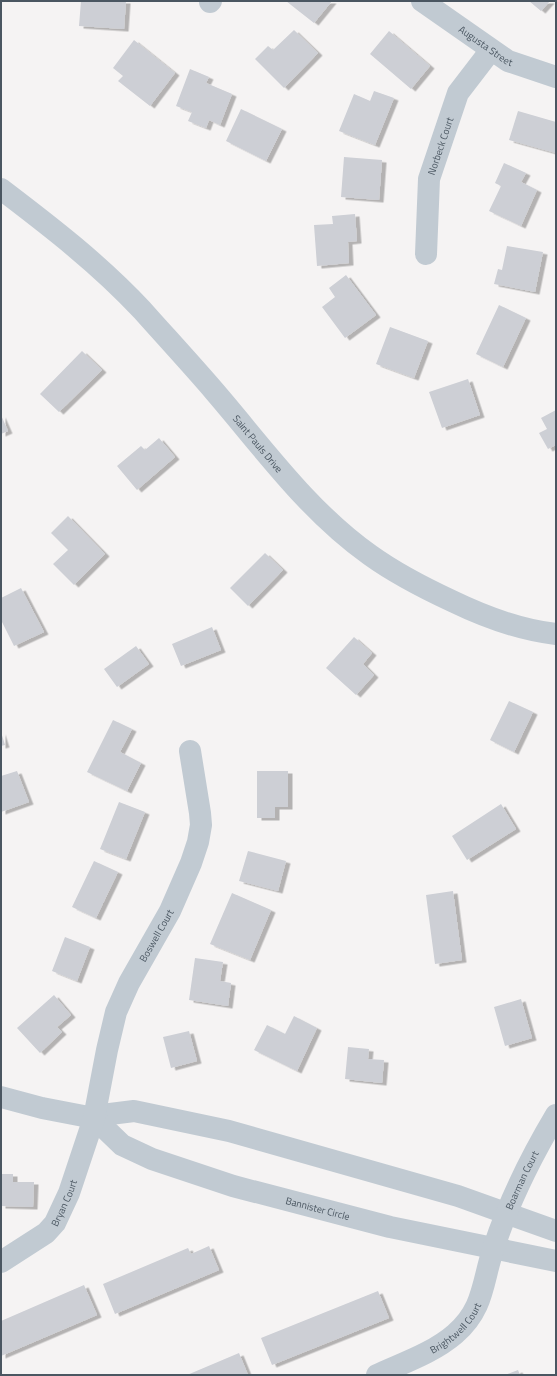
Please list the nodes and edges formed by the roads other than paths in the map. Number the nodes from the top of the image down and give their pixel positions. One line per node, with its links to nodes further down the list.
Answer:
1 (422, 1): 2 (street, Augusta Street)
2 (491, 50): 3 (street, Augusta Street); 5 (street, Norbeck Court)
3 (556, 77)
4 (1, 189): 6 (street, Saint Pauls Drive)
5 (426, 254)
6 (556, 634)
7 (190, 751): 10 (street, Boswell Court)
8 (1, 1097): 10 (street)
9 (556, 1115): 11 (street, Boarman Court)
10 (94, 1118): 11 (street); 13 (street, Bannister Circle); 15 (street, Bryan Court)
11 (508, 1214): 12 (street); 13 (street, Boarman Court)
12 (556, 1231)
13 (494, 1247): 14 (street, Bannister Circle); 16 (street, Brightwell Court)
14 (556, 1261)
15 (1, 1262)
16 (377, 1375)

